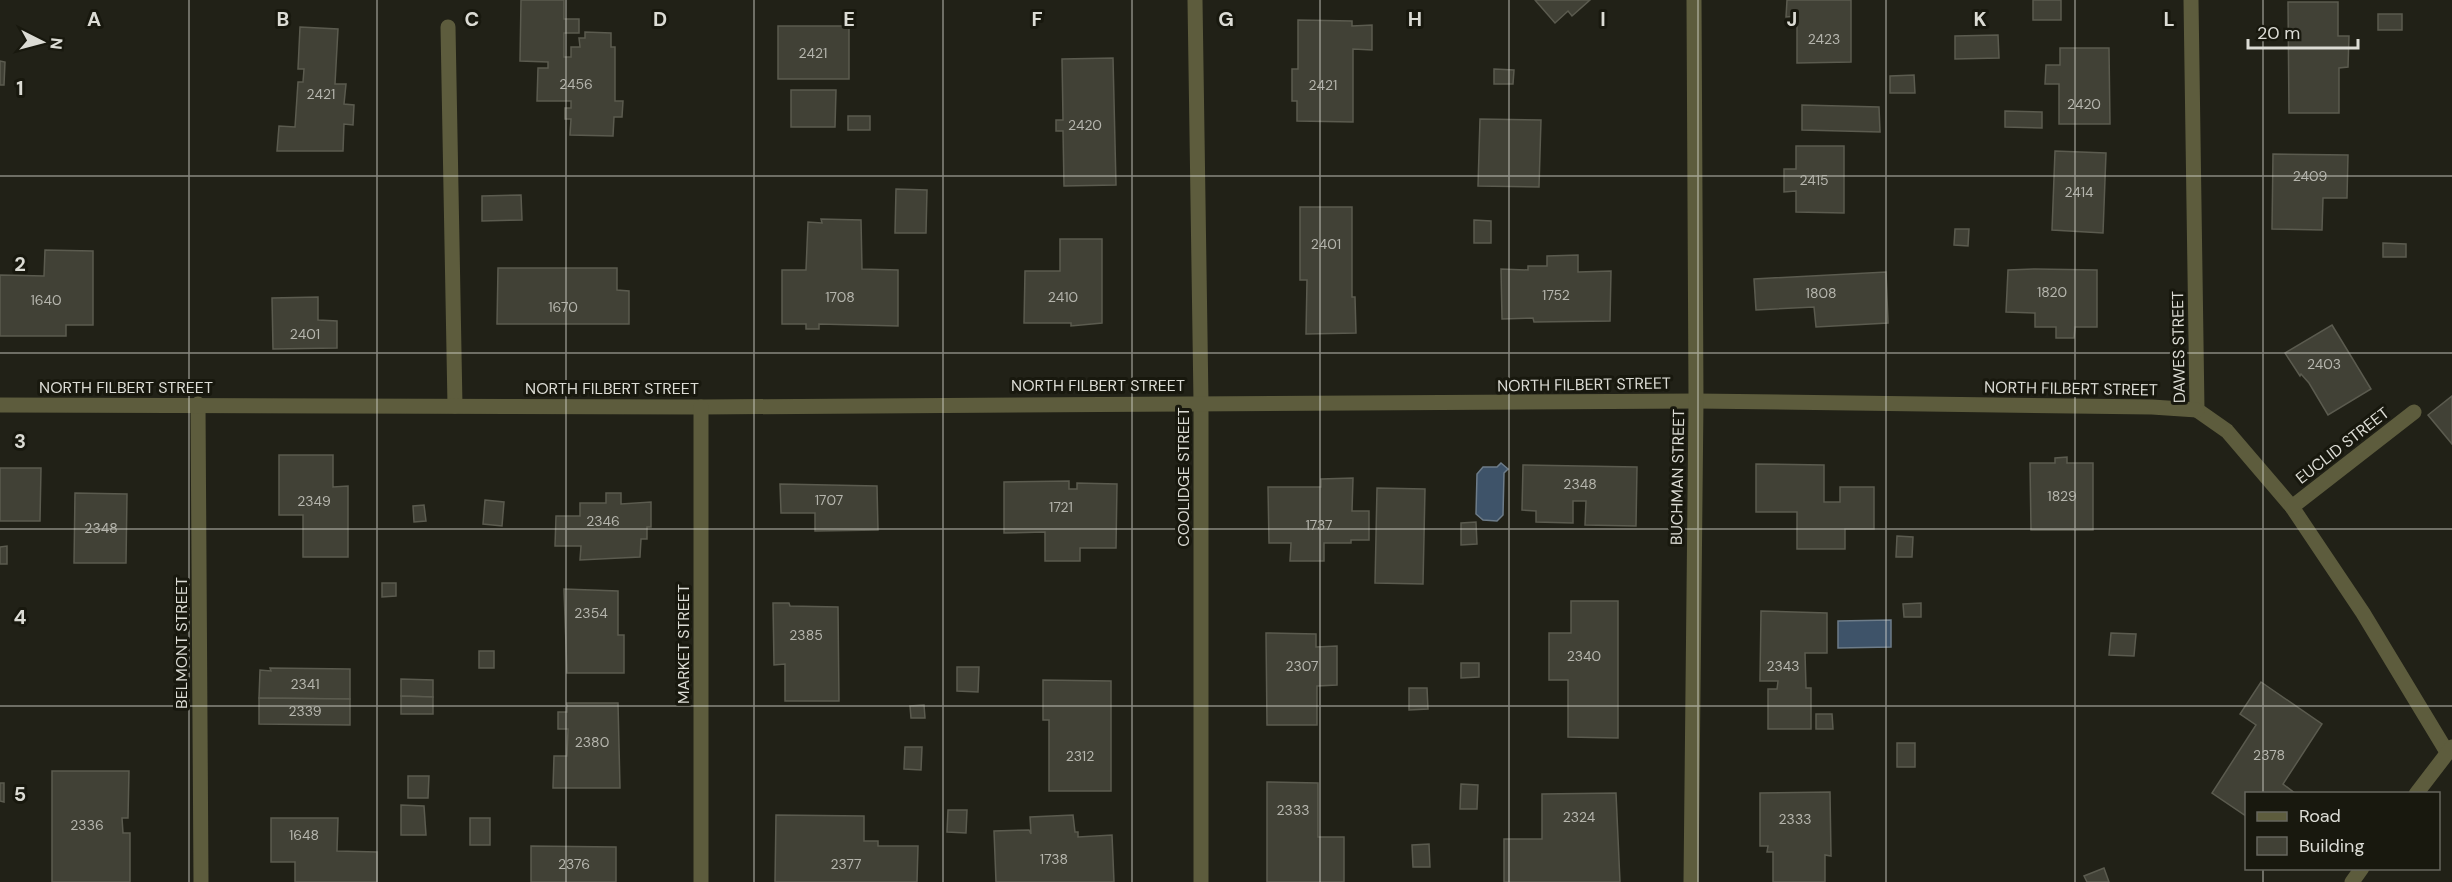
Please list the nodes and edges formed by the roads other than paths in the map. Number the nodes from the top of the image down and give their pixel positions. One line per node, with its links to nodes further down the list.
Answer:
1 (1195, 0): 6 (street, COOLIDGE STREET)
2 (1694, 0): 5 (street, BUCHMAN STREET)
3 (2191, 0): 11 (street, DAWES STREET)
4 (448, 27): 9 (street)
5 (1696, 401): 6 (street, NORTH FILBERT STREET); 11 (street, NORTH FILBERT STREET); 19 (street, BUCHMAN STREET)
6 (1201, 402): 10 (street, NORTH FILBERT STREET); 18 (street, COOLIDGE STREET)
7 (198, 404): 8 (street, NORTH FILBERT STREET); 9 (street, NORTH FILBERT STREET); 16 (street, BELMONT STREET)
8 (0, 405)
9 (455, 406): 10 (street, NORTH FILBERT STREET)
10 (700, 406): 17 (street, MARKET STREET)
11 (2197, 410): 13 (street, DAWES STREET)
12 (2414, 412): 13 (street, EUCLID STREET)
13 (2292, 507): 14 (street, DAWES STREET)
14 (2449, 750): 15 (street)
15 (2418, 792)
16 (201, 882)
17 (701, 882)
18 (1201, 882)
19 (1691, 882)

